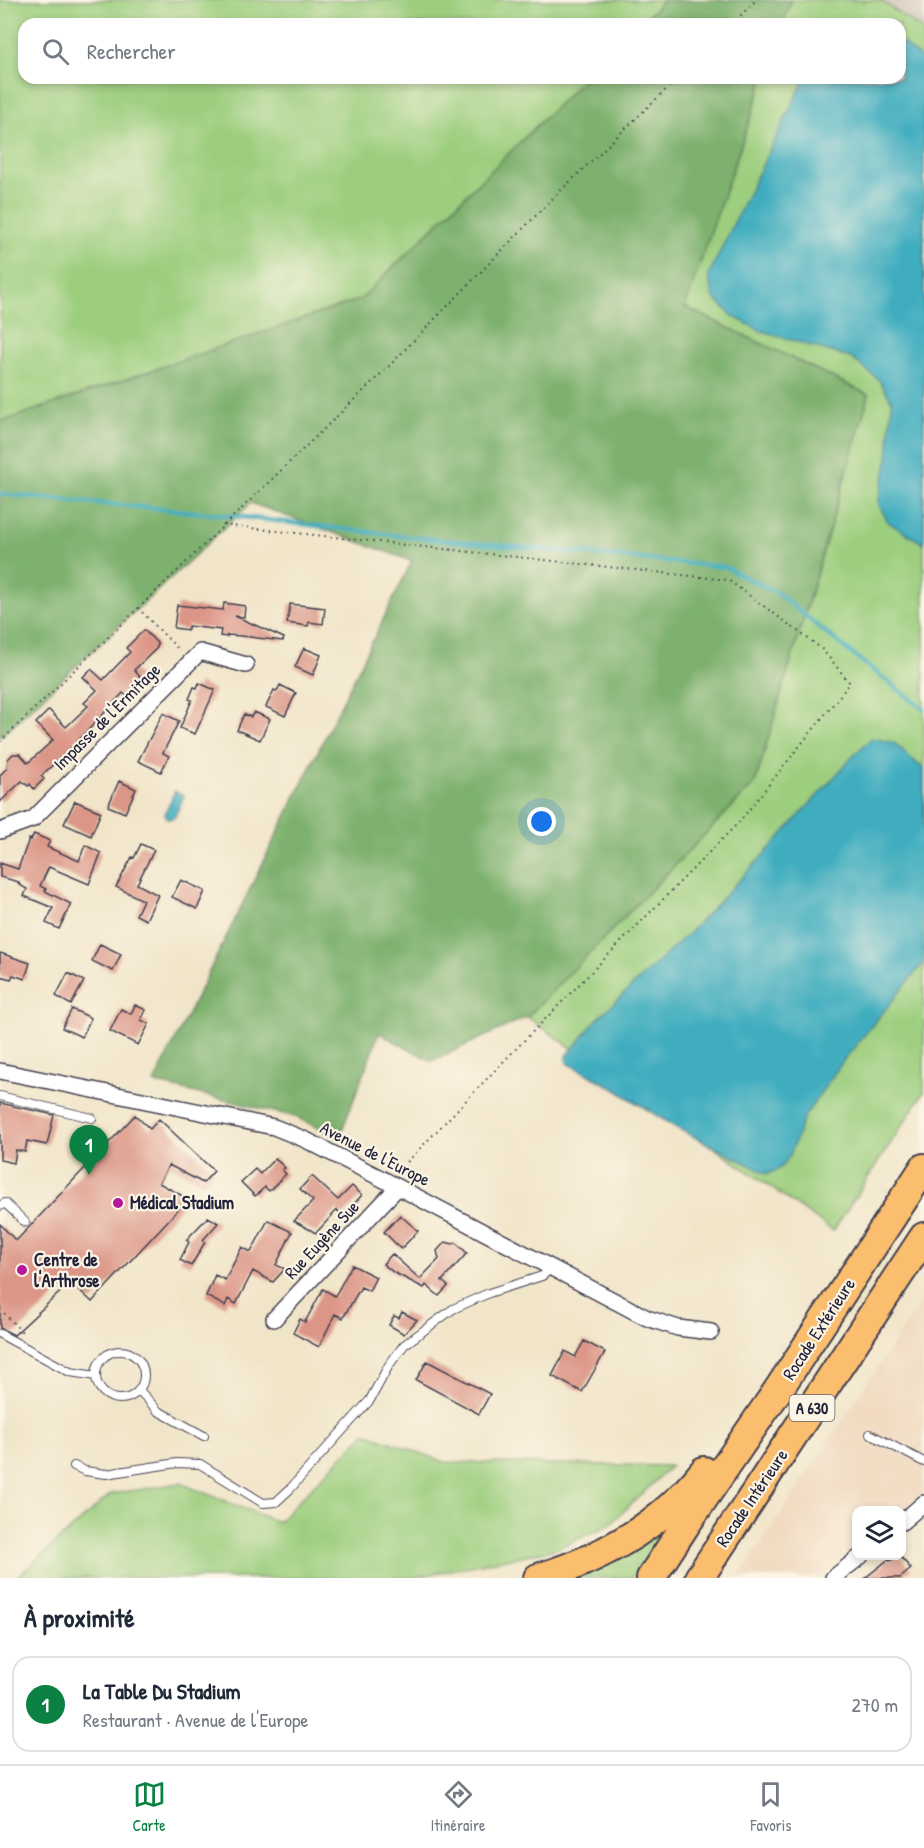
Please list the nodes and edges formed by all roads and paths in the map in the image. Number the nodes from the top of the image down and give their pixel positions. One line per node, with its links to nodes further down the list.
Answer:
1 (756, 0): 2 (path)
2 (738, 18)
3 (672, 84): 4 (path)
4 (223, 525): 5 (path); 14 (path)
5 (138, 608): 6 (path); 8 (path)
6 (190, 662): 7 (street); 9 (street, Impasse de l'Ermitage)
7 (246, 665)
8 (0, 742)
9 (0, 831)
10 (0, 1071): 14 (street, Avenue de l'Europe)
11 (0, 1096): 12 (lane)
12 (92, 1118)
13 (924, 1168): 26 (highway, Rocade Extérieure / A 630)
14 (398, 1187): 18 (street, Avenue de l'Europe); 20 (street, Rue Eugène Sue)
15 (0, 1206): 16 (lane)
16 (25, 1222)
17 (924, 1237): 36 (highway, Rocade Intérieure / A 630)
18 (552, 1268): 21 (street, Avenue de l'Europe); 30 (lane)
19 (0, 1309): 23 (path)
20 (274, 1318)
21 (711, 1332)
22 (0, 1334): 24 (lane)
23 (25, 1335)
24 (96, 1376): 25 (lane); 25 (lane)
25 (139, 1390): 28 (lane)
26 (778, 1390): 34 (highway); 35 (highway, Rocade Extérieure / A 630)
27 (870, 1434): 29 (lane)
28 (204, 1436)
29 (924, 1462)
30 (74, 1466)
31 (924, 1503): 32 (street)
32 (906, 1519)
33 (856, 1560): 37 (street)
34 (538, 1578)
35 (651, 1578)
36 (699, 1578)
37 (833, 1578)

